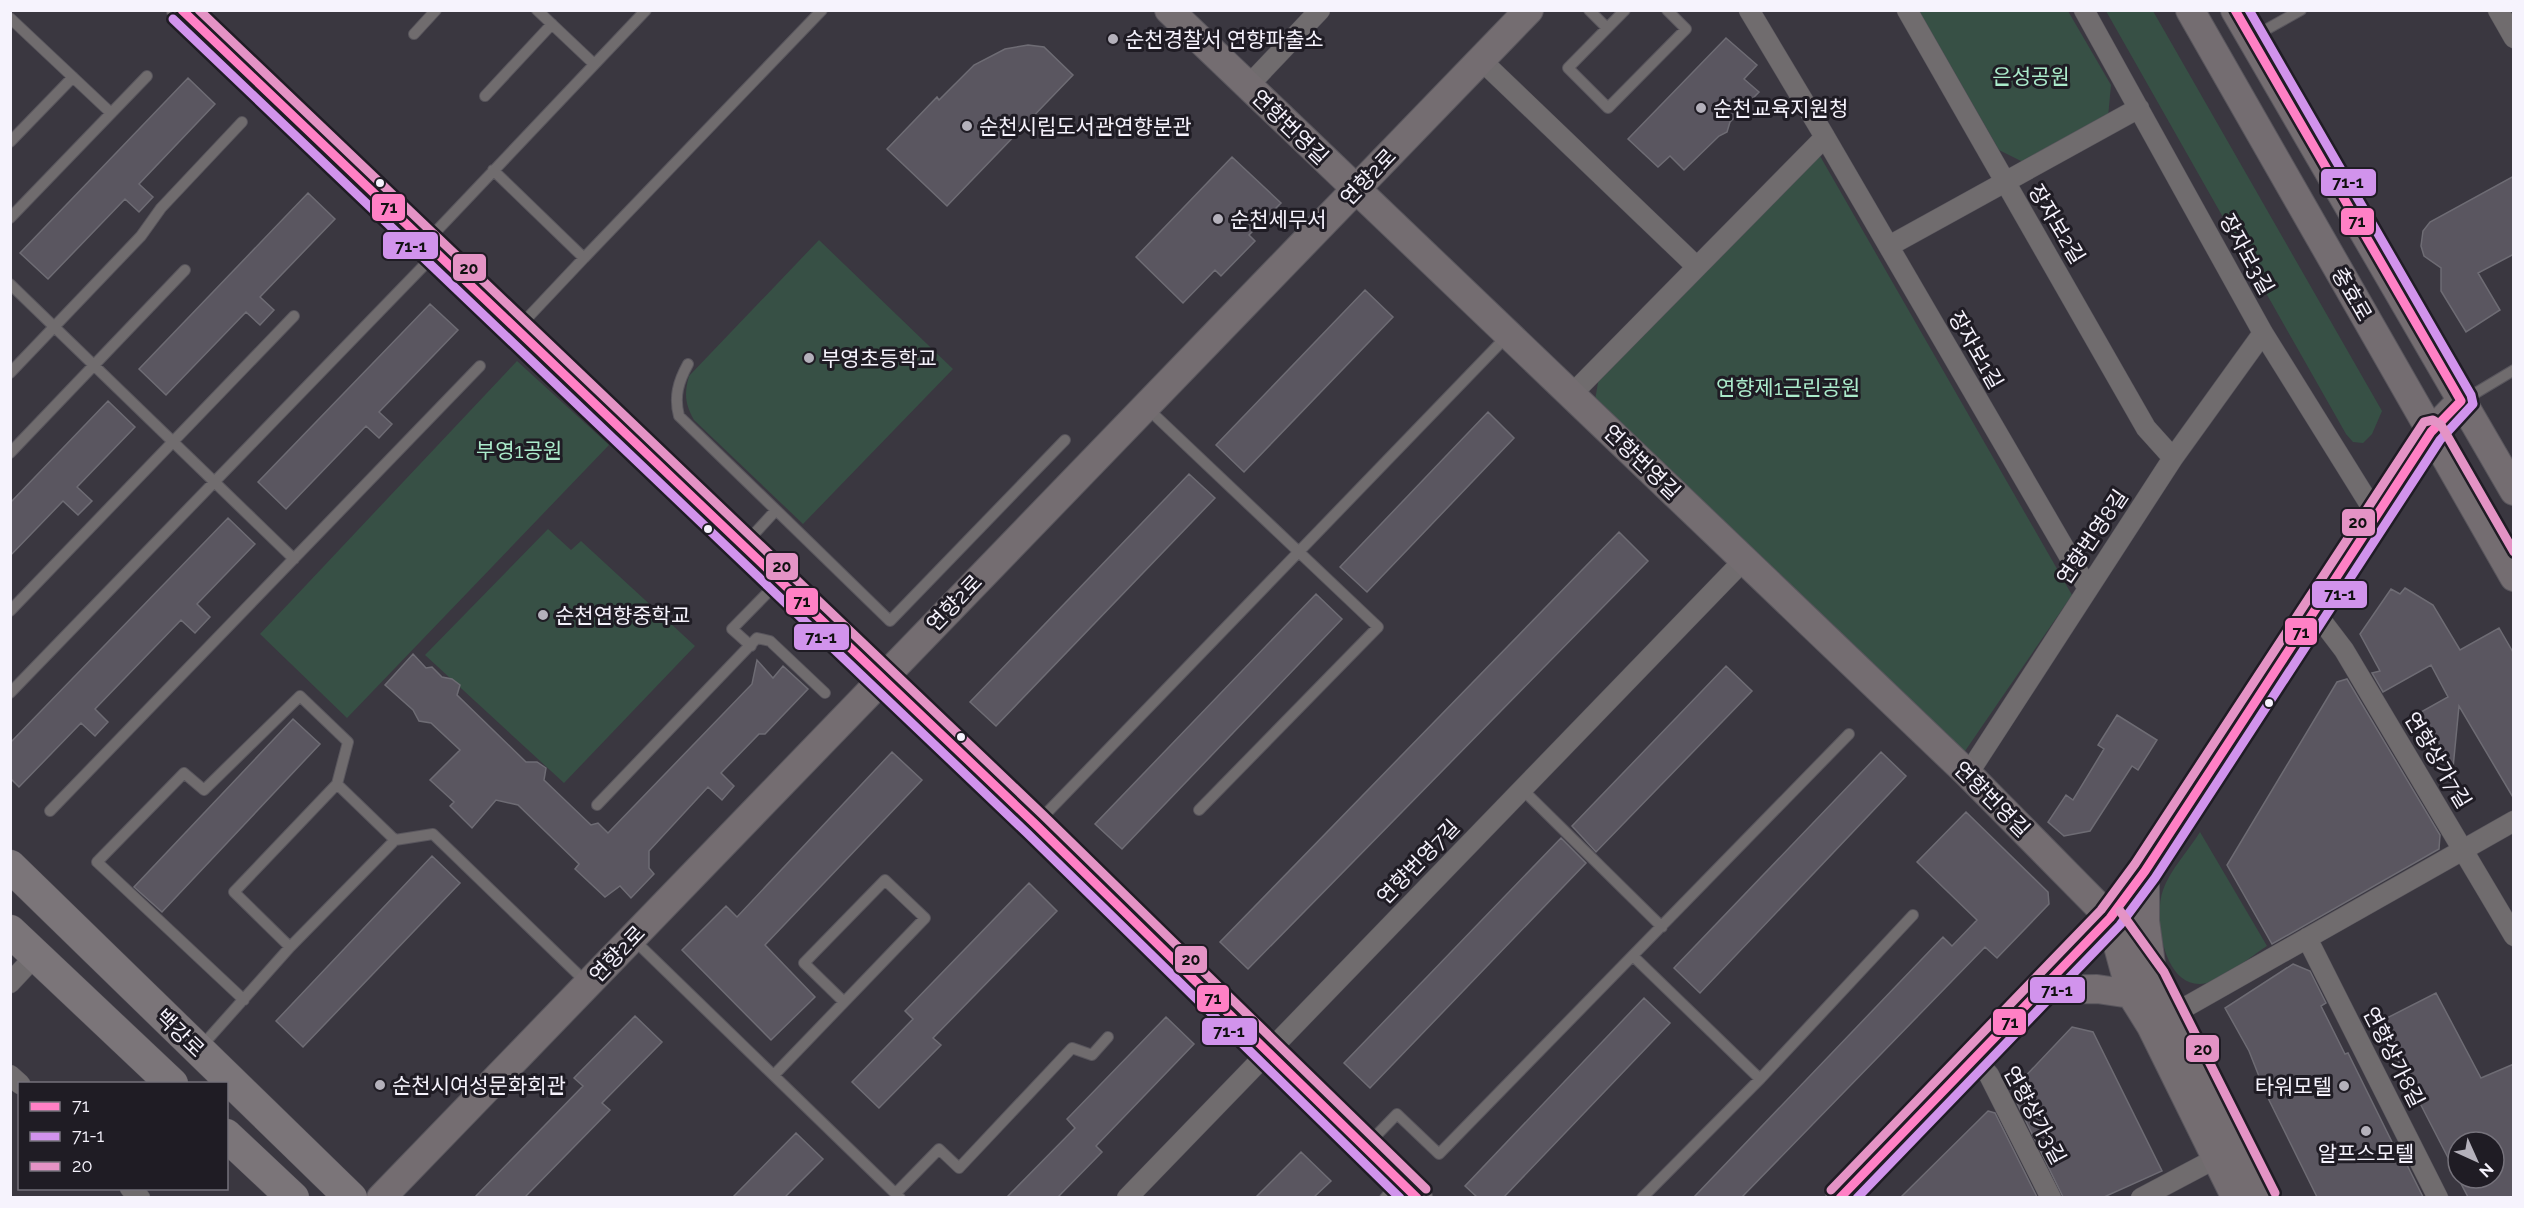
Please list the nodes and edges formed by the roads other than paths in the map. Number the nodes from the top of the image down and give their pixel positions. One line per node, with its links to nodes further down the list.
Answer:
1 (181, 10): 41 (street)
2 (436, 10): 22 (lane)
3 (537, 10): 20 (lane)
4 (646, 10): 26 (lane)
5 (822, 10): 42 (lane)
6 (1169, 10): 29 (street, 연향번영길)
7 (1320, 10): 29 (street)
8 (1529, 10): 25 (street, 연향2로)
9 (1588, 10): 21 (lane)
10 (1625, 10): 21 (lane)
11 (1667, 10): 21 (lane)
12 (1749, 10): 34 (street, 장자보1길)
13 (1907, 10): 37 (street, 장자보2길)
14 (2084, 10): 31 (street, 장자보3길)
15 (2190, 10): 59 (street, 충효로)
16 (2235, 10): 23 (street, 충효로)
17 (2301, 10): 23 (lane)
18 (2498, 10): 24 (street)
19 (10, 18): 28 (lane)
20 (552, 24): 26 (lane); 30 (lane)
21 (1607, 28)
22 (414, 34)
23 (2251, 38): 57 (street, 충효로)
24 (2514, 38)
25 (1481, 60): 38 (street, 연향2로); 43 (street)
26 (594, 64): 36 (lane)
27 (147, 76): 32 (lane)
28 (73, 77): 32 (lane); 35 (lane)
29 (1248, 86): 38 (street, 연향번영길)
30 (485, 96)
31 (2139, 108): 37 (street); 49 (street, 장자보3길)
32 (111, 113): 39 (lane)
33 (242, 122): 47 (lane)
34 (1825, 137): 40 (street, 장자보1길); 43 (street)
35 (10, 142)
36 (493, 170): 41 (lane); 42 (lane)
37 (2004, 181): 40 (street); 63 (street, 장자보2길)
38 (1355, 190): 50 (street, 연향번영길); 58 (street, 연향2로)
39 (10, 218)
40 (1888, 246): 74 (street, 장자보1길)
41 (431, 247): 48 (street); 64 (lane)
42 (584, 258): 48 (lane)
43 (1697, 267): 56 (street)
44 (185, 270): 52 (lane)
45 (10, 284): 47 (lane)
46 (294, 316): 61 (lane)
47 (55, 327): 52 (lane); 55 (lane)
48 (517, 329): 68 (street)
49 (2263, 333): 63 (street, 연향번영8길); 67 (street, 장자보3길)
50 (1508, 335): 56 (street, 연향번영길); 69 (lane)
51 (688, 364): 66 (lane)
52 (95, 365): 61 (lane); 62 (lane)
53 (480, 366): 70 (lane)
54 (2514, 370): 57 (lane)
55 (10, 373)
56 (1573, 393): 71 (street, 연향번영길)
57 (2461, 401): 59 (street); 65 (street, 충효로)
58 (1146, 407): 69 (lane); 78 (street, 연향2로)
59 (2431, 432): 67 (street); 72 (street, 충효로)
60 (1065, 440): 66 (lane)
61 (174, 441): 64 (lane); 75 (lane)
62 (10, 453)
63 (2173, 458): 74 (street, 연향번영8길)
64 (215, 481): 70 (lane); 79 (lane)
65 (2514, 491)
66 (776, 510): 68 (lane)
67 (2376, 516): 76 (street)
68 (743, 546): 73 (street)
69 (1299, 554): 86 (lane); 89 (lane)
70 (294, 559): 87 (lane)
71 (1743, 561): 82 (street, 연향번영길); 84 (street, 연향번영7길)
72 (2514, 577)
73 (779, 581): 77 (lane); 78 (street)
74 (2087, 587): 82 (street, 연향번영8길)
75 (10, 611)
76 (2315, 612): 91 (street, 연향상가7길); 93 (street)
77 (751, 646): 80 (lane); 85 (lane)
78 (881, 679): 89 (street); 100 (street, 연향2로)
79 (10, 693)
80 (825, 693)
81 (1849, 734): 96 (lane)
82 (1968, 774): 95 (street, 연향번영길)
83 (337, 784): 90 (lane); 101 (lane); 108 (lane)
84 (1522, 789): 96 (lane); 113 (street, 연향번영7길)
85 (597, 805)
86 (1199, 810)
87 (50, 811)
88 (2514, 821): 91 (street)
89 (1035, 824): 113 (street)
90 (395, 840): 101 (lane); 105 (lane)
91 (2464, 849): 98 (street, 연향상가7길); 99 (street)
92 (10, 867): 112 (main road, 백강로)
93 (2145, 870): 95 (street); 106 (street)
94 (1913, 915): 116 (lane)
95 (2110, 918): 106 (street, 연향번영길); 107 (street)
96 (1662, 927): 103 (lane)
97 (10, 931): 102 (main road, 백강로)
98 (2514, 936)
99 (2307, 938): 110 (street); 133 (street, 연향상가8길)
100 (632, 939): 105 (street, 연향2로); 115 (lane)
101 (290, 947): 108 (lane)
102 (36, 956): 104 (street); 117 (main road, 백강로)
103 (1634, 956): 116 (lane); 119 (lane)
104 (10, 983)
105 (588, 984): 125 (street, 연향2로)
106 (2142, 985): 107 (street); 110 (street, 연향번영길)
107 (2042, 990): 114 (street)
108 (244, 1000): 112 (lane)
109 (844, 1002): 109 (lane); 115 (lane)
110 (2162, 1020): 120 (street, 연향번영길)
111 (1108, 1037): 122 (lane)
112 (198, 1050): 124 (main road, 백강로)
113 (1268, 1052): 119 (street); 126 (street, 연향번영7길)
114 (1974, 1058): 128 (street); 129 (street, 연향상가3길)
115 (774, 1075): 122 (lane)
116 (1760, 1079): 127 (lane)
117 (171, 1082)
118 (228, 1137): 123 (main road)
119 (1365, 1146): 121 (street)
120 (2228, 1152): 130 (street); 131 (street, 연향번영길); 132 (street, 연향번영길)
121 (1402, 1192)
122 (898, 1195)
123 (293, 1197)
124 (351, 1197)
125 (381, 1197)
126 (1127, 1197)
127 (1642, 1197)
128 (1840, 1197)
129 (2051, 1197)
130 (2141, 1197)
131 (2236, 1197)
132 (2264, 1197)
133 (2438, 1197)

